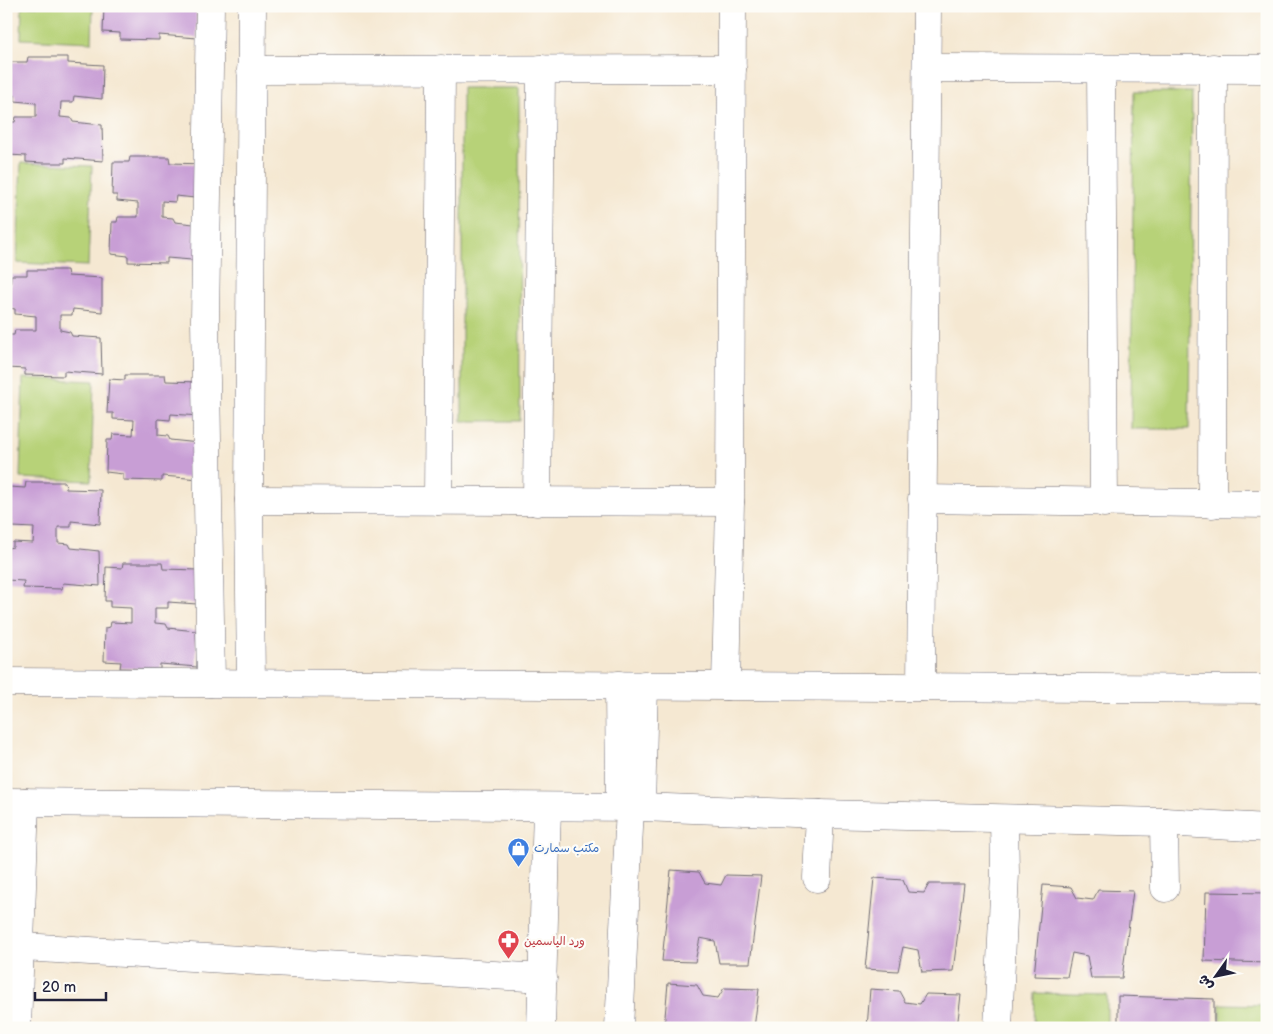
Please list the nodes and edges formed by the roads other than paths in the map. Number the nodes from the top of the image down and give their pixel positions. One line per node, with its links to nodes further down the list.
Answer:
1 (210, 6): 22 (street)
2 (252, 6): 12 (street)
3 (732, 6): 9 (street)
4 (927, 6): 5 (street)
5 (927, 68): 10 (street); 13 (street)
6 (1213, 68): 10 (street); 11 (street); 19 (street)
7 (440, 69): 8 (street); 12 (street); 15 (street)
8 (541, 69): 9 (street); 16 (street)
9 (732, 69): 17 (street)
10 (1101, 69): 18 (street)
11 (1267, 69)
12 (251, 70): 14 (street)
13 (922, 499): 18 (street); 26 (street)
14 (249, 500): 15 (street); 23 (street)
15 (438, 501): 16 (street)
16 (536, 502): 17 (street)
17 (730, 502): 25 (street)
18 (1104, 503): 19 (street)
19 (1212, 504): 20 (street)
20 (1267, 504)
21 (6, 682): 22 (street)
22 (211, 683): 23 (street)
23 (251, 683): 24 (street)
24 (631, 685): 25 (street); 29 (street)
25 (726, 686): 26 (street)
26 (921, 687): 27 (street)
27 (1267, 689)
28 (16, 802): 30 (street); 37 (street)
29 (630, 807): 30 (street); 31 (street); 41 (street)
30 (546, 808): 38 (street)
31 (820, 814): 32 (street); 35 (street)
32 (1004, 819): 33 (street); 42 (street)
33 (1164, 822): 34 (street); 36 (street)
34 (1267, 828)
35 (817, 878)
36 (1165, 888)
37 (13, 946): 38 (street); 39 (street)
38 (543, 978): 40 (street)
39 (17, 1028)
40 (541, 1028)
41 (619, 1028)
42 (998, 1028)

